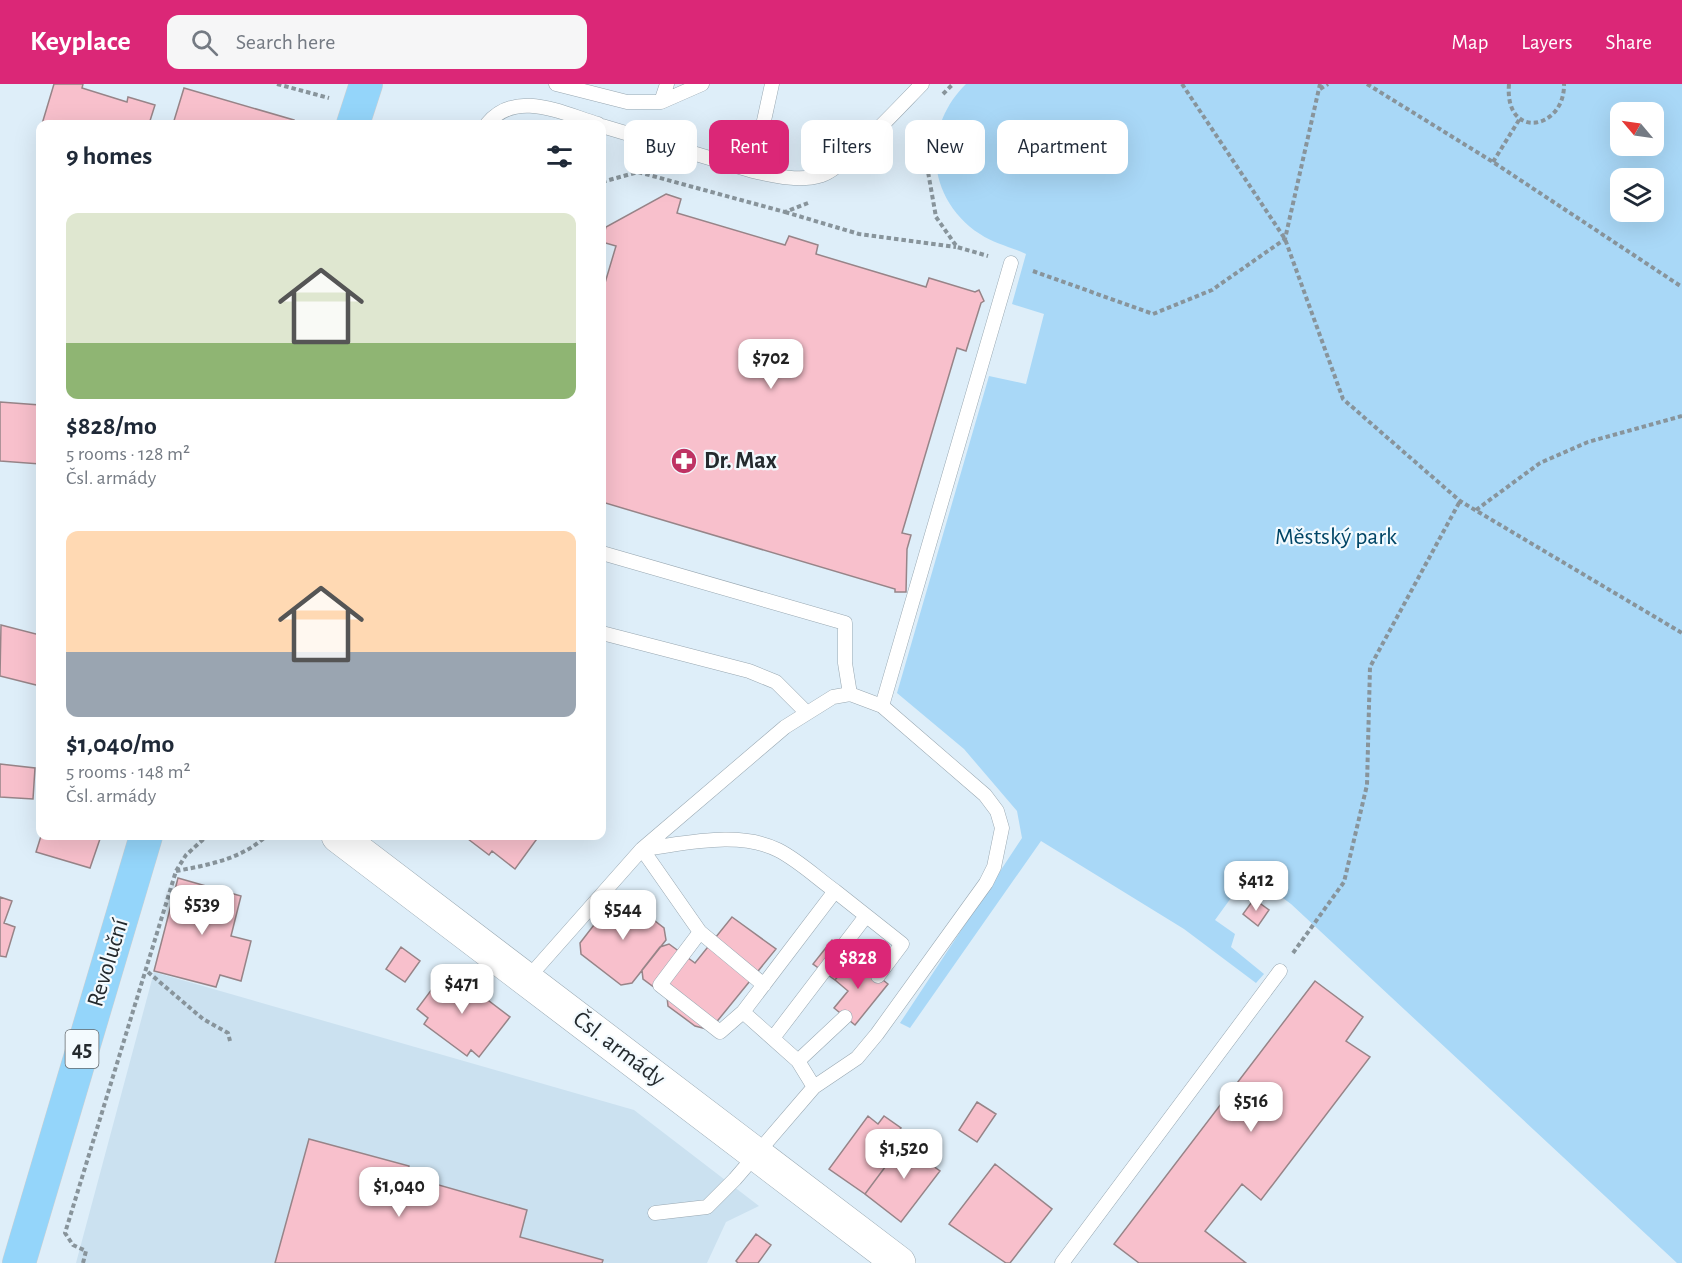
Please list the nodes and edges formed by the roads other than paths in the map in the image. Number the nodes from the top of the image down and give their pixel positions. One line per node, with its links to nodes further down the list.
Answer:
1 (366, 84): 8 (main road)
2 (556, 84): 7 (lane)
3 (667, 84): 7 (lane)
4 (702, 84): 7 (lane)
5 (772, 84): 11 (lane)
6 (922, 84): 14 (lane)
7 (662, 102)
8 (354, 120)
9 (491, 120): 10 (lane)
10 (582, 120)
11 (763, 120)
12 (606, 127): 13 (lane)
13 (709, 158)
14 (765, 174)
15 (1011, 263): 19 (lane)
16 (606, 554): 18 (lane)
17 (606, 634): 20 (lane)
18 (850, 694): 19 (lane); 20 (lane)
19 (882, 706): 35 (lane)
20 (806, 712): 23 (lane)
21 (145, 840): 39 (main road, Revoluční / 45)
22 (343, 840): 29 (main road, Čsl. armády)
23 (642, 849): 24 (lane); 26 (lane); 29 (lane)
24 (835, 891): 25 (lane); 30 (lane)
25 (866, 916): 28 (lane); 33 (lane)
26 (700, 932): 30 (lane); 31 (lane)
27 (1281, 971): 38 (lane)
28 (878, 976)
29 (527, 980): 36 (main road, Čsl. armády)
30 (764, 985): 31 (lane)
31 (743, 1012): 33 (lane)
32 (845, 1017): 34 (lane)
33 (773, 1038): 34 (lane)
34 (798, 1061): 35 (lane)
35 (814, 1087): 36 (lane)
36 (757, 1154): 37 (lane); 40 (main road, Čsl. armády)
37 (656, 1213)
38 (1069, 1261)
39 (20, 1263)
40 (899, 1263)

